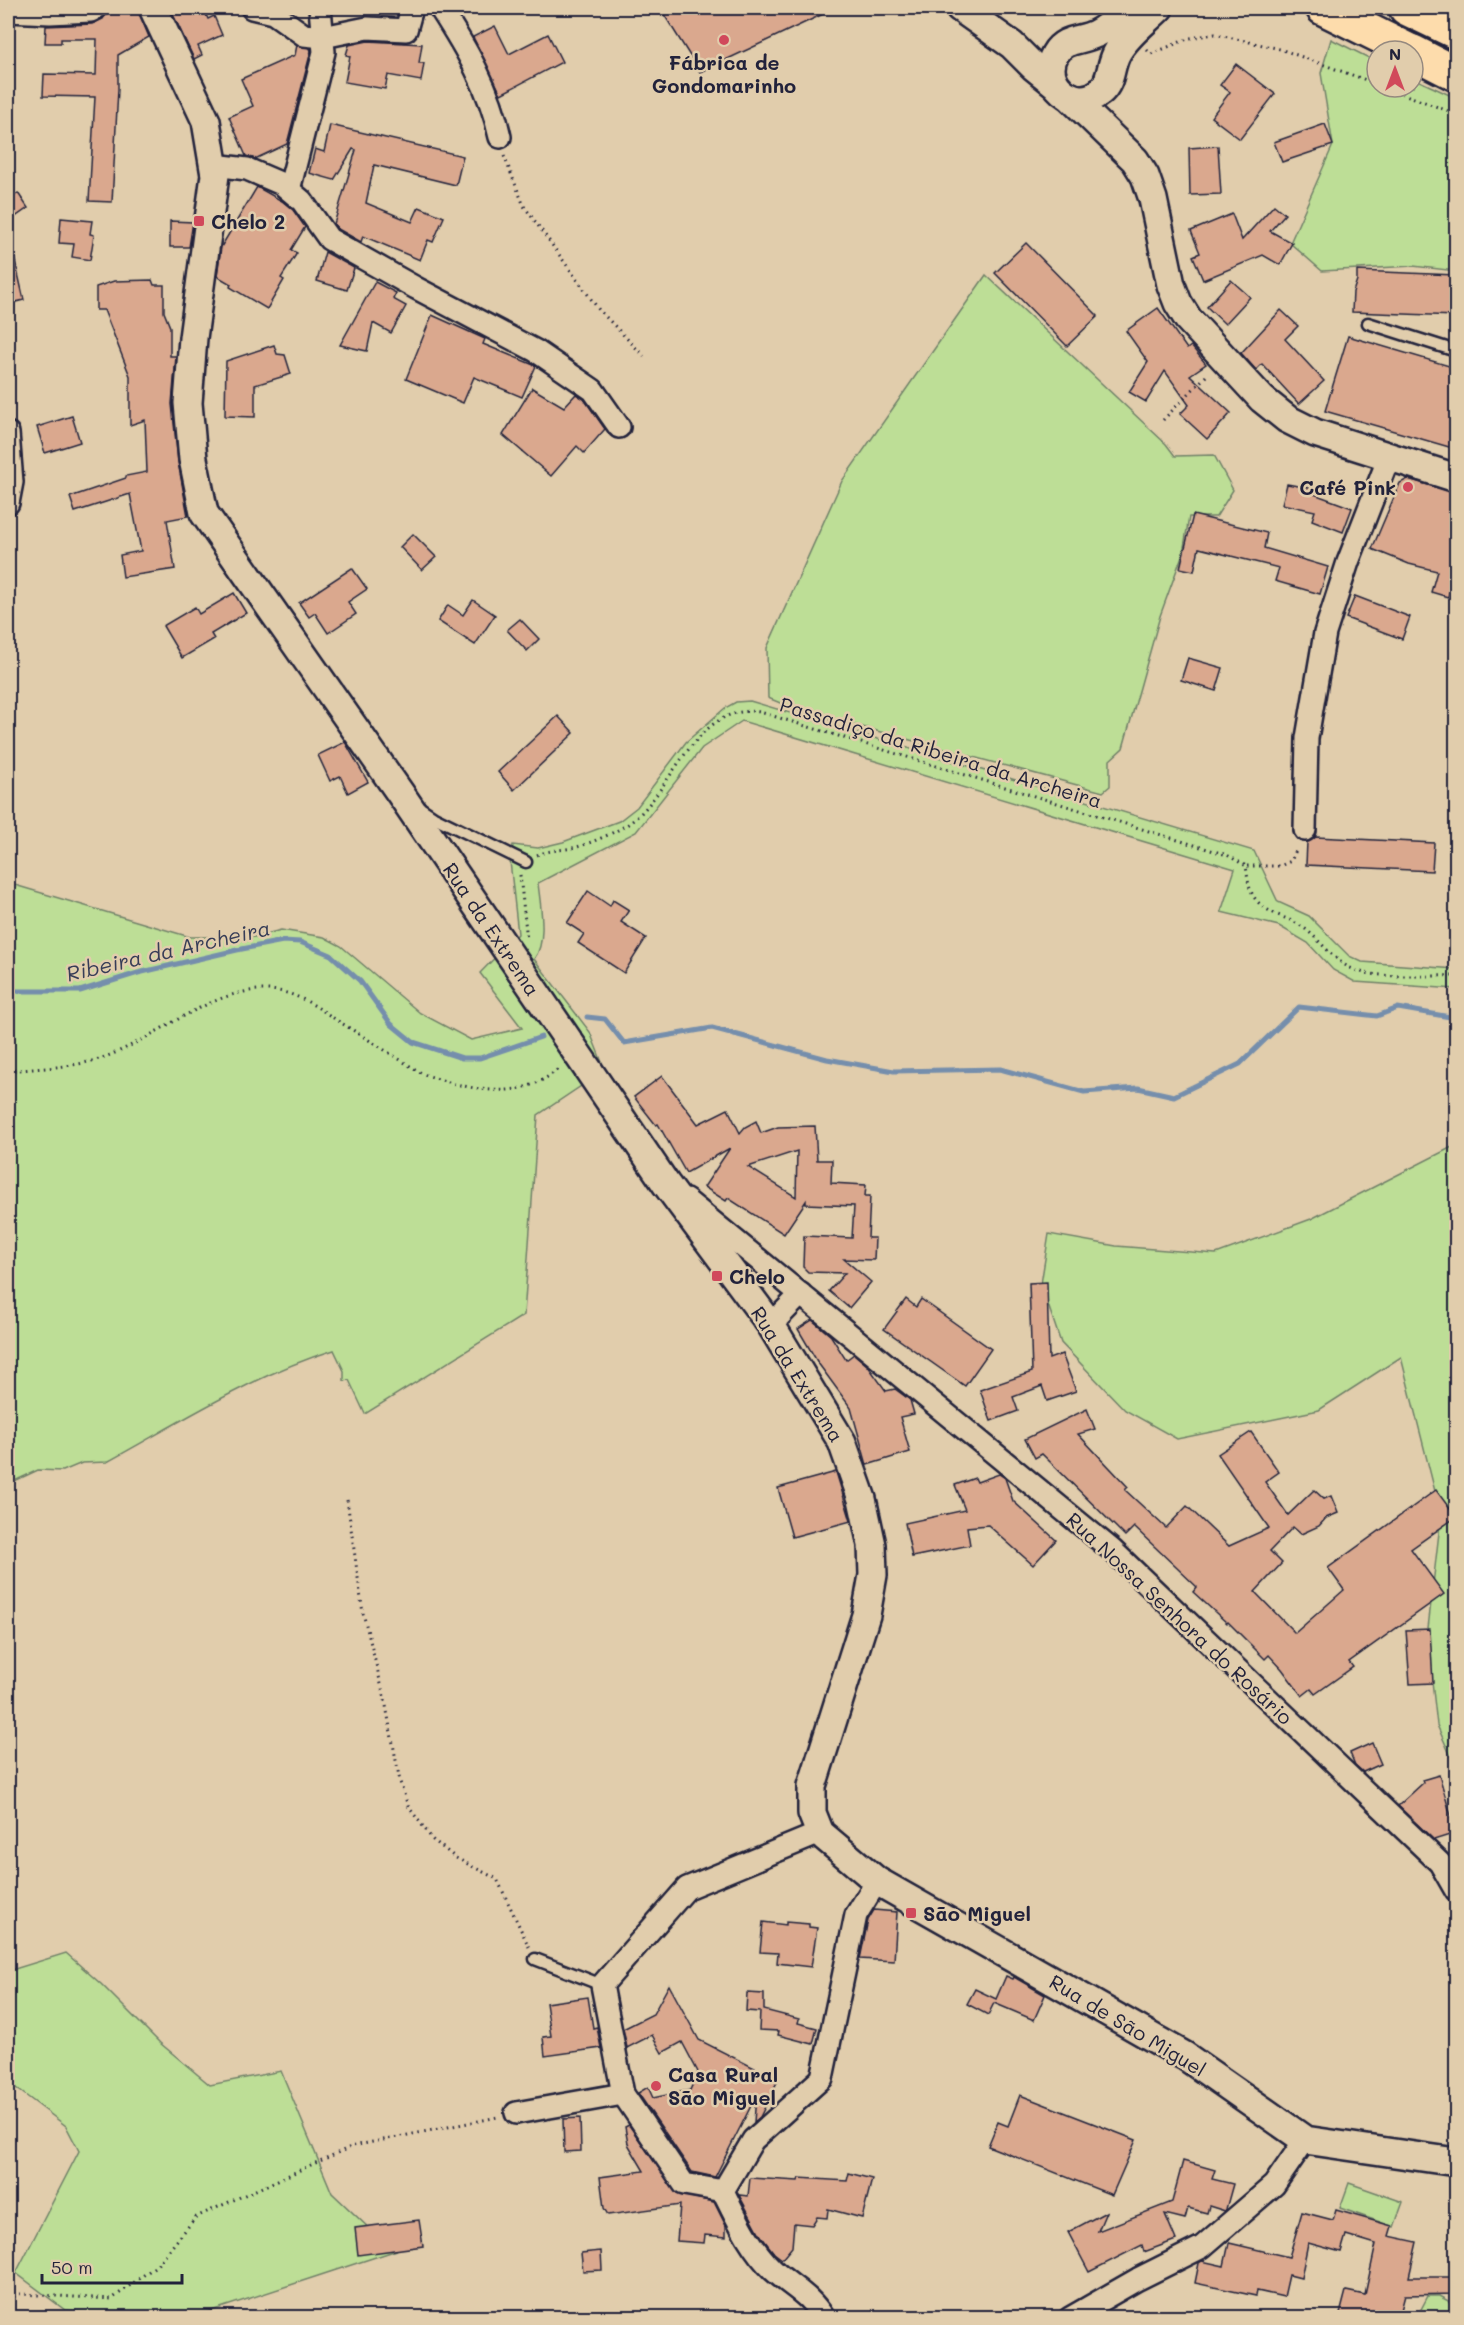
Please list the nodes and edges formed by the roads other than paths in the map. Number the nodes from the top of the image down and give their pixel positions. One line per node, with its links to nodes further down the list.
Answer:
1 (96, 8): 12 (street)
2 (153, 8): 24 (street, Rua da Extrema)
3 (252, 8): 14 (street)
4 (320, 8): 14 (street)
5 (412, 8): 14 (street)
6 (440, 8): 23 (street)
7 (960, 8): 17 (street)
8 (1126, 8): 16 (street)
9 (1159, 8): 20 (street)
10 (1323, 8): 15 (highway)
11 (1406, 8): 13 (highway)
12 (8, 11)
13 (1456, 32)
14 (323, 37): 25 (street)
15 (1386, 39)
16 (1070, 42): 17 (street); 20 (street); 21 (street)
17 (1011, 45): 21 (street)
18 (1425, 58): 19 (highway)
19 (1456, 74)
20 (1108, 79): 21 (street); 22 (street)
21 (1062, 90): 22 (street)
22 (1110, 136): 30 (street)
23 (500, 137)
24 (214, 165): 25 (street); 33 (street, Rua da Extrema)
25 (289, 190): 28 (street)
26 (1368, 323): 27 (lane)
27 (1456, 351)
28 (619, 427)
29 (8, 433): 32 (street)
30 (1389, 457): 31 (street); 34 (street)
31 (1456, 478)
32 (8, 503)
33 (399, 793): 35 (lane); 36 (street, Rua da Extrema)
34 (1305, 830)
35 (526, 862)
36 (666, 1184): 37 (street, Rua Nossa Senhora do Rosário); 38 (street, Rua da Extrema)
37 (801, 1294): 38 (street); 41 (street, Rua Nossa Senhora do Rosário)
38 (771, 1325): 39 (street, Rua da Extrema)
39 (820, 1833): 40 (street, Rua de São Miguel); 43 (street)
40 (877, 1881): 46 (street, Rua de São Miguel); 48 (street)
41 (1456, 1892)
42 (535, 1959): 43 (lane)
43 (602, 1985): 44 (street)
44 (623, 2094): 45 (street); 48 (street)
45 (516, 2113)
46 (1305, 2140): 47 (street, Rua de São Miguel); 50 (street)
47 (1456, 2162)
48 (723, 2191): 49 (street)
49 (824, 2318)
50 (1070, 2318)

